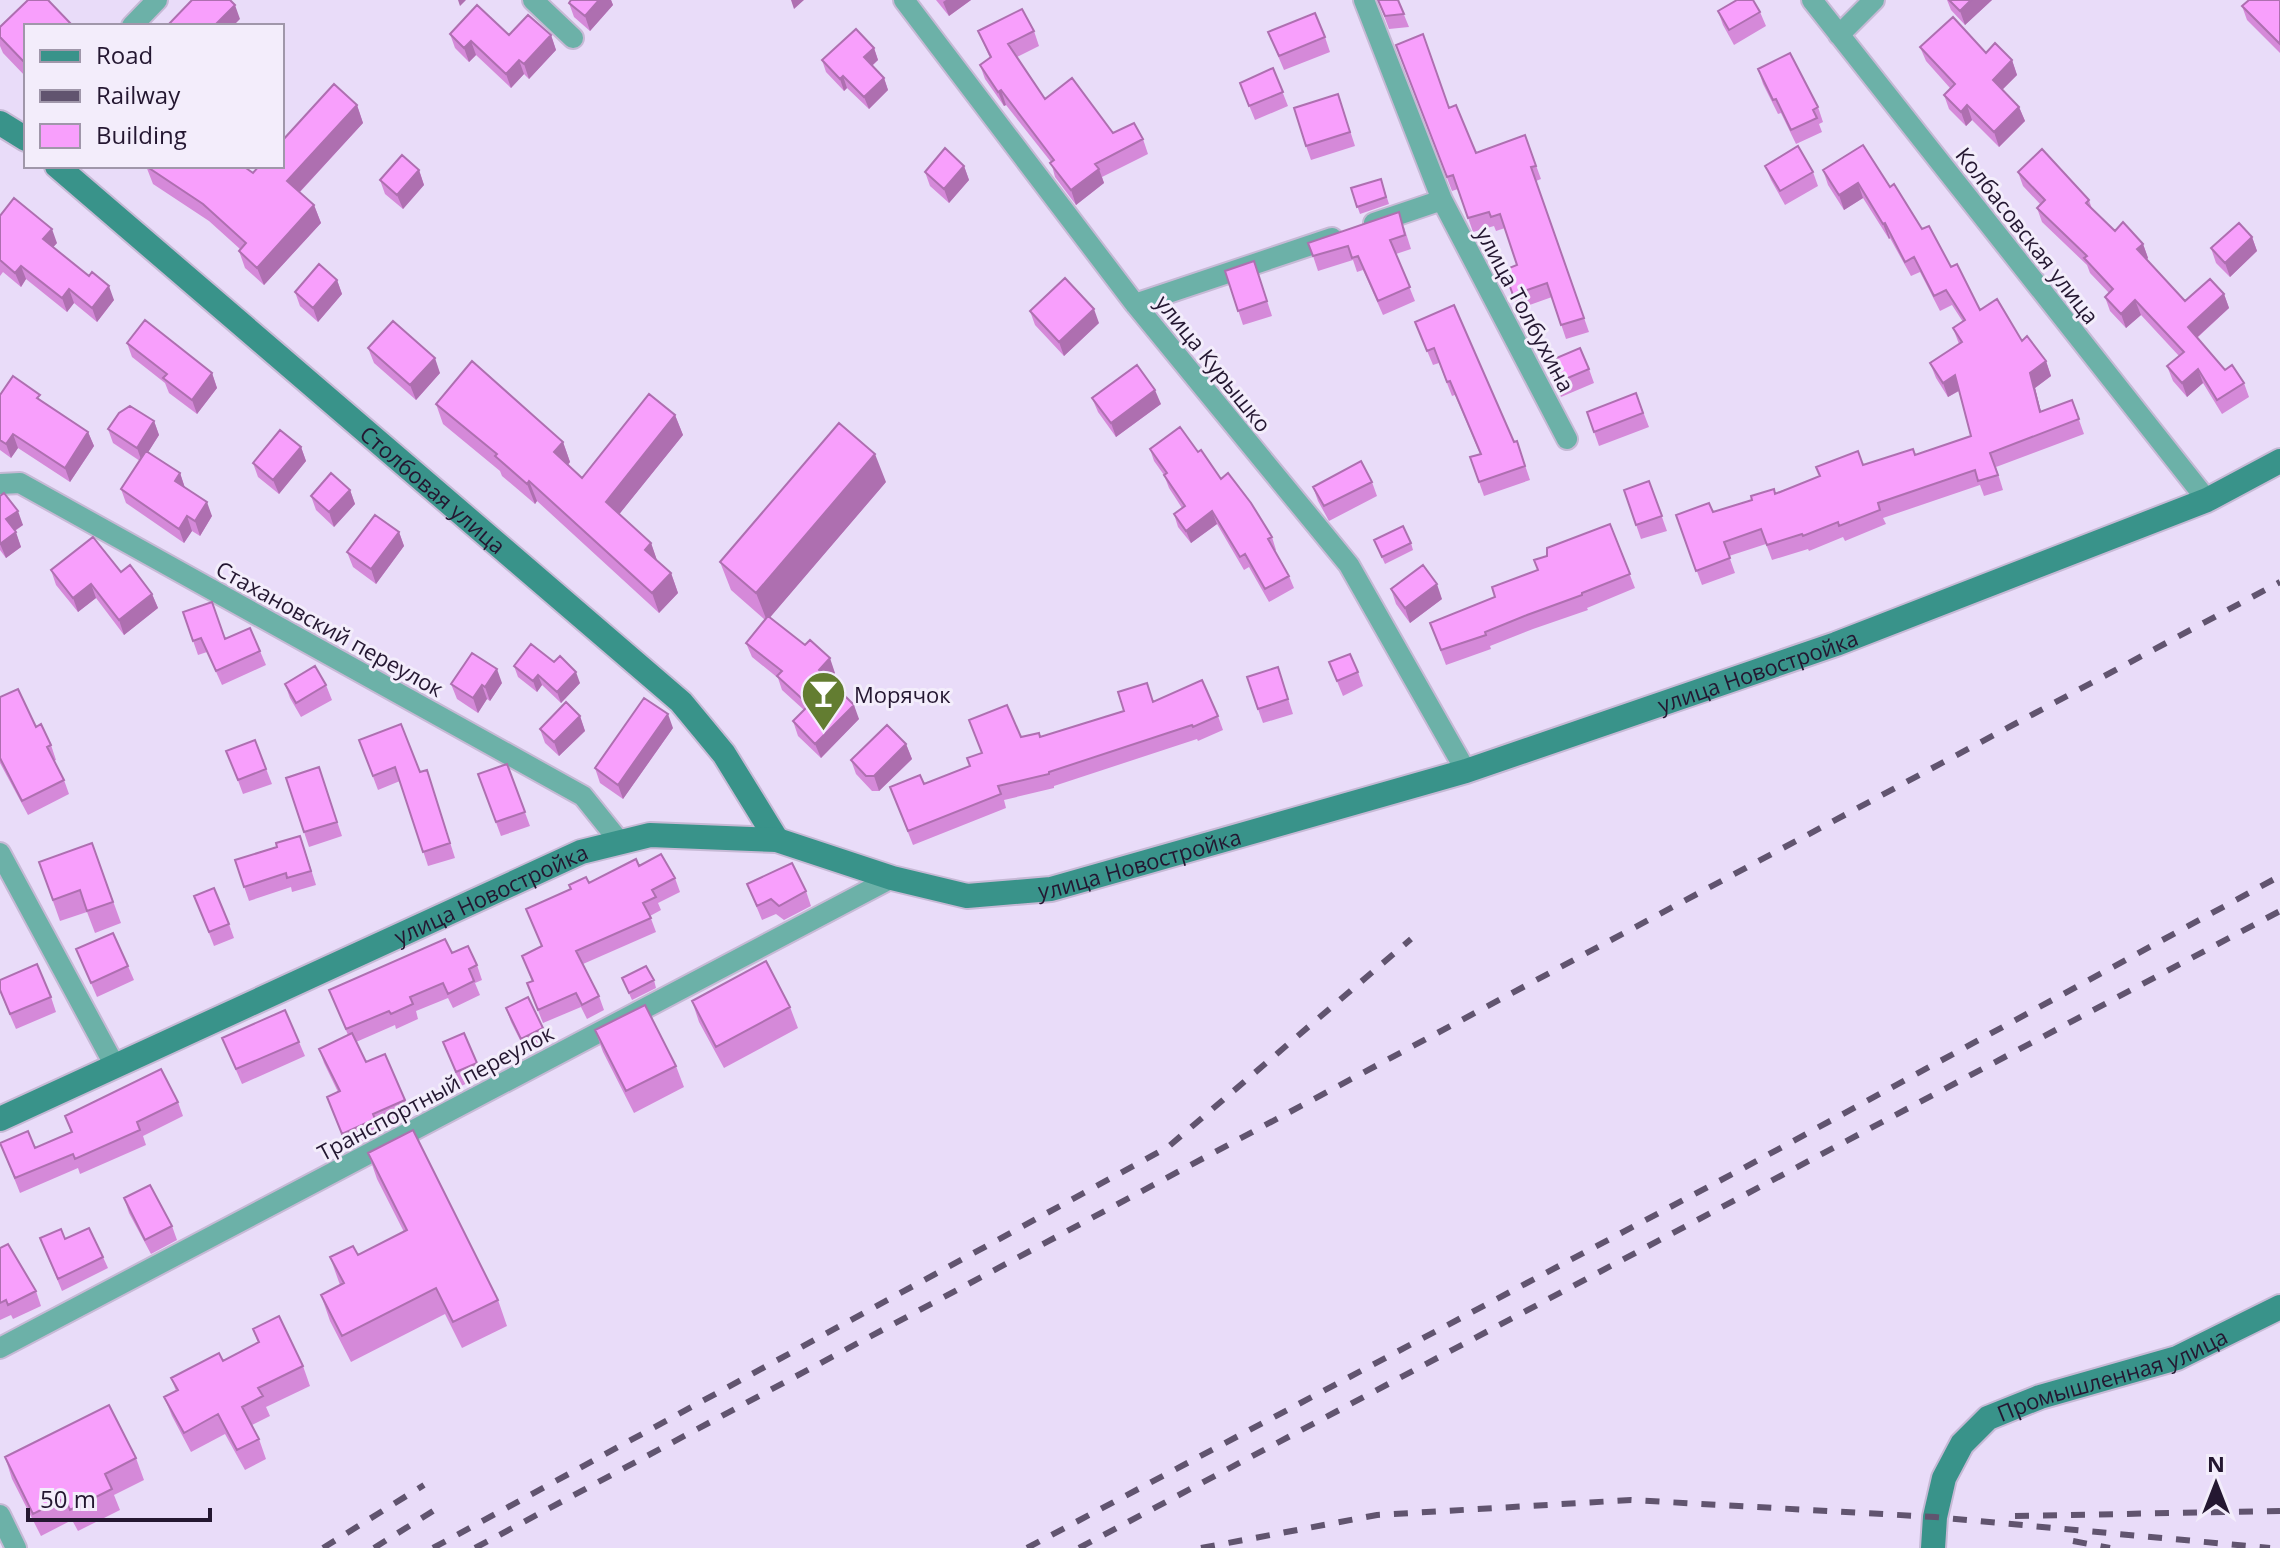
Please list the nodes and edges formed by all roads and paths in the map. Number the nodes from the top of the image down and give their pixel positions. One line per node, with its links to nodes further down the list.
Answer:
1 (157, 0): 7 (street)
2 (533, 0): 9 (street)
3 (904, 0): 14 (street, улица Курышко)
4 (1364, 0): 13 (street, улица Толбухина)
5 (1812, 0): 8 (street, Колбасовская улица)
6 (1874, 0): 8 (street)
7 (134, 24)
8 (1839, 35): 18 (street, Колбасовская улица)
9 (573, 38)
10 (0, 123): 11 (main road)
11 (24, 138)
12 (59, 168): 20 (main road, Столбовая улица)
13 (1442, 200): 14 (street); 15 (street, улица Толбухина)
14 (1135, 304): 19 (street, улица Курышко)
15 (1567, 439)
16 (2280, 461): 18 (main road, улица Новостройка)
17 (0, 484): 21 (street, Стахановский переулок)
18 (2207, 500): 19 (main road, улица Новостройка)
19 (1466, 771): 23 (main road, улица Новостройка)
20 (777, 840): 21 (main road, улица Новостройка); 23 (main road, улица Новостройка)
21 (620, 842): 24 (main road, улица Новостройка)
22 (0, 853): 24 (street)
23 (892, 878): 27 (street, Транспортный переулок)
24 (115, 1066): 25 (main road, улица Новостройка)
25 (0, 1119)
26 (2280, 1307): 30 (main road, Промышленная улица)
27 (0, 1348)
28 (0, 1515): 29 (street)
29 (16, 1548)
30 (1933, 1548)

